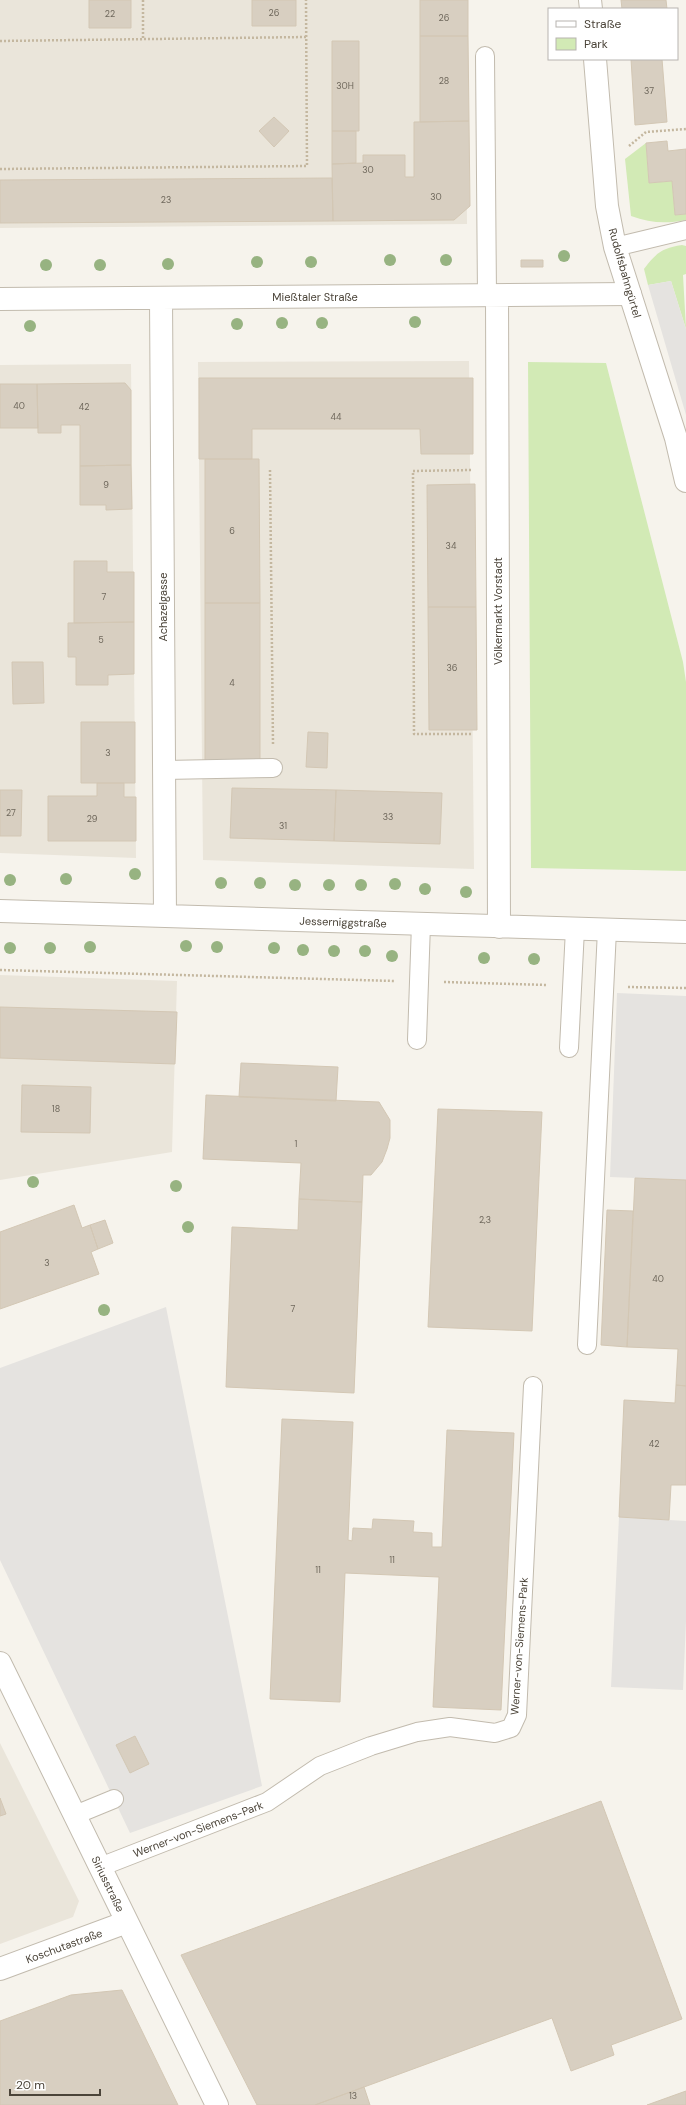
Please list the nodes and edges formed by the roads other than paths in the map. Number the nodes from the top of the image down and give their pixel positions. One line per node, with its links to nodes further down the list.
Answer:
1 (485, 56): 6 (lane)
2 (595, 60): 4 (street, Rudolfsbahngürtel)
3 (686, 230): 4 (lane)
4 (615, 247): 5 (street, Rudolfsbahngürtel)
5 (630, 294): 6 (street, Mießtaler Straße); 9 (street, Rudolfsbahngürtel)
6 (492, 296): 7 (street, Mießtaler Straße); 15 (street, Völkermarkt Vorstadt)
7 (161, 298): 8 (street, Mießtaler Straße); 11 (street, Achazelgasse)
8 (0, 299)
9 (686, 481)
10 (273, 768): 11 (lane)
11 (164, 770): 13 (street, Achazelgasse)
12 (0, 911): 13 (street, Jesserniggstraße)
13 (165, 916): 14 (street, Jesserniggstraße)
14 (421, 924): 15 (street, Jesserniggstraße); 19 (lane)
15 (499, 926): 16 (street, Jesserniggstraße)
16 (575, 929): 17 (street, Jesserniggstraße); 20 (lane)
17 (607, 930): 18 (street, Jesserniggstraße); 21 (lane)
18 (686, 932)
19 (417, 1040)
20 (569, 1048)
21 (587, 1345)
22 (533, 1386): 26 (lane, Werner-von-Siemens-Park)
23 (0, 1663): 25 (street, Siriusstraße)
24 (114, 1800): 25 (lane)
25 (74, 1815): 26 (street, Siriusstraße)
26 (100, 1867): 27 (street, Siriusstraße)
27 (127, 1922): 28 (street, Koschutastraße); 29 (street, Siriusstraße)
28 (0, 1969)
29 (217, 2105)

